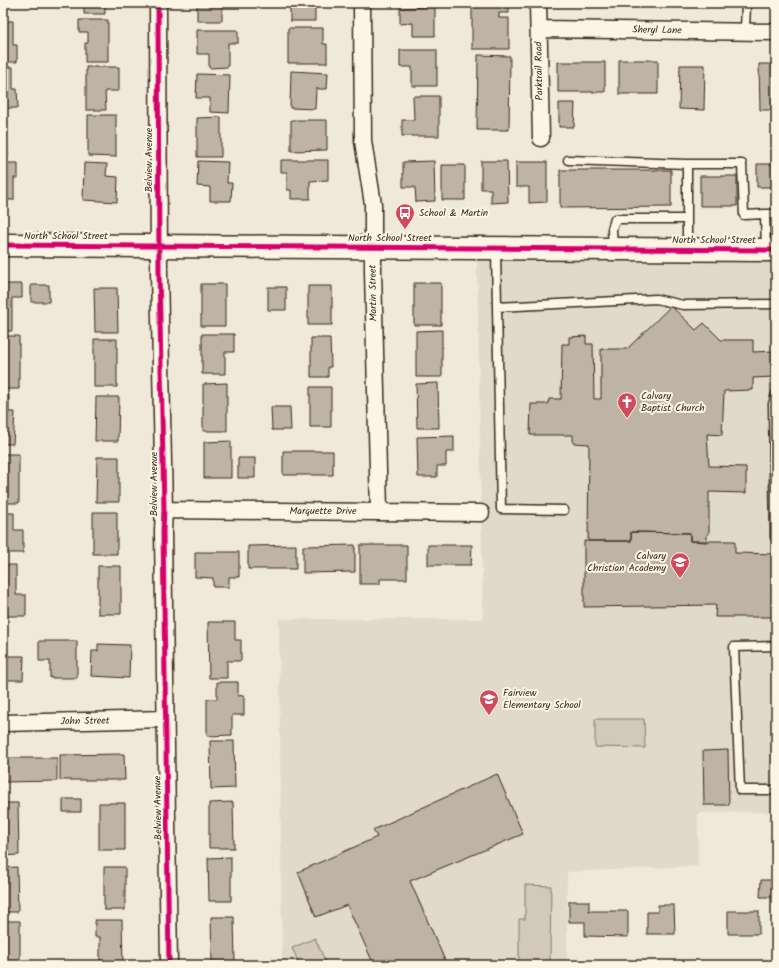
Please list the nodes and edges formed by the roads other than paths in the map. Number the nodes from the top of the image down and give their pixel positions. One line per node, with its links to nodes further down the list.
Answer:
1 (158, 3): 15 (street, Belview Avenue)
2 (362, 3): 16 (street, Martin Street)
3 (538, 3): 5 (street, Parktrail Road)
4 (746, 3): 6 (lane)
5 (539, 29): 6 (street, Sheryl Lane); 8 (street, Parktrail Road)
6 (745, 31): 7 (street, Sheryl Lane)
7 (776, 32)
8 (540, 138)
9 (568, 160): 10 (lane)
10 (687, 164): 11 (lane); 13 (lane)
11 (765, 214): 12 (lane); 20 (lane)
12 (776, 214)
13 (686, 219): 18 (lane); 19 (lane)
14 (3, 245): 15 (street, North School Street)
15 (159, 246): 16 (street, North School Street); 25 (street, Belview Avenue)
16 (372, 246): 17 (street, North School Street); 27 (street, Martin Street)
17 (496, 247): 18 (street, North School Street); 22 (lane)
18 (613, 249): 19 (street, North School Street)
19 (687, 249): 20 (street, North School Street)
20 (771, 250)
21 (776, 304): 22 (lane)
22 (497, 307): 26 (lane)
23 (776, 394): 24 (lane)
24 (774, 404): 29 (lane)
25 (164, 510): 27 (street, Marquette Drive); 31 (street, Belview Avenue)
26 (564, 510)
27 (379, 511): 28 (street, Marquette Drive)
28 (482, 513)
29 (776, 537)
30 (776, 646): 33 (lane)
31 (166, 719): 32 (street, John Street); 34 (street, Belview Avenue)
32 (3, 723)
33 (776, 790)
34 (169, 965)

